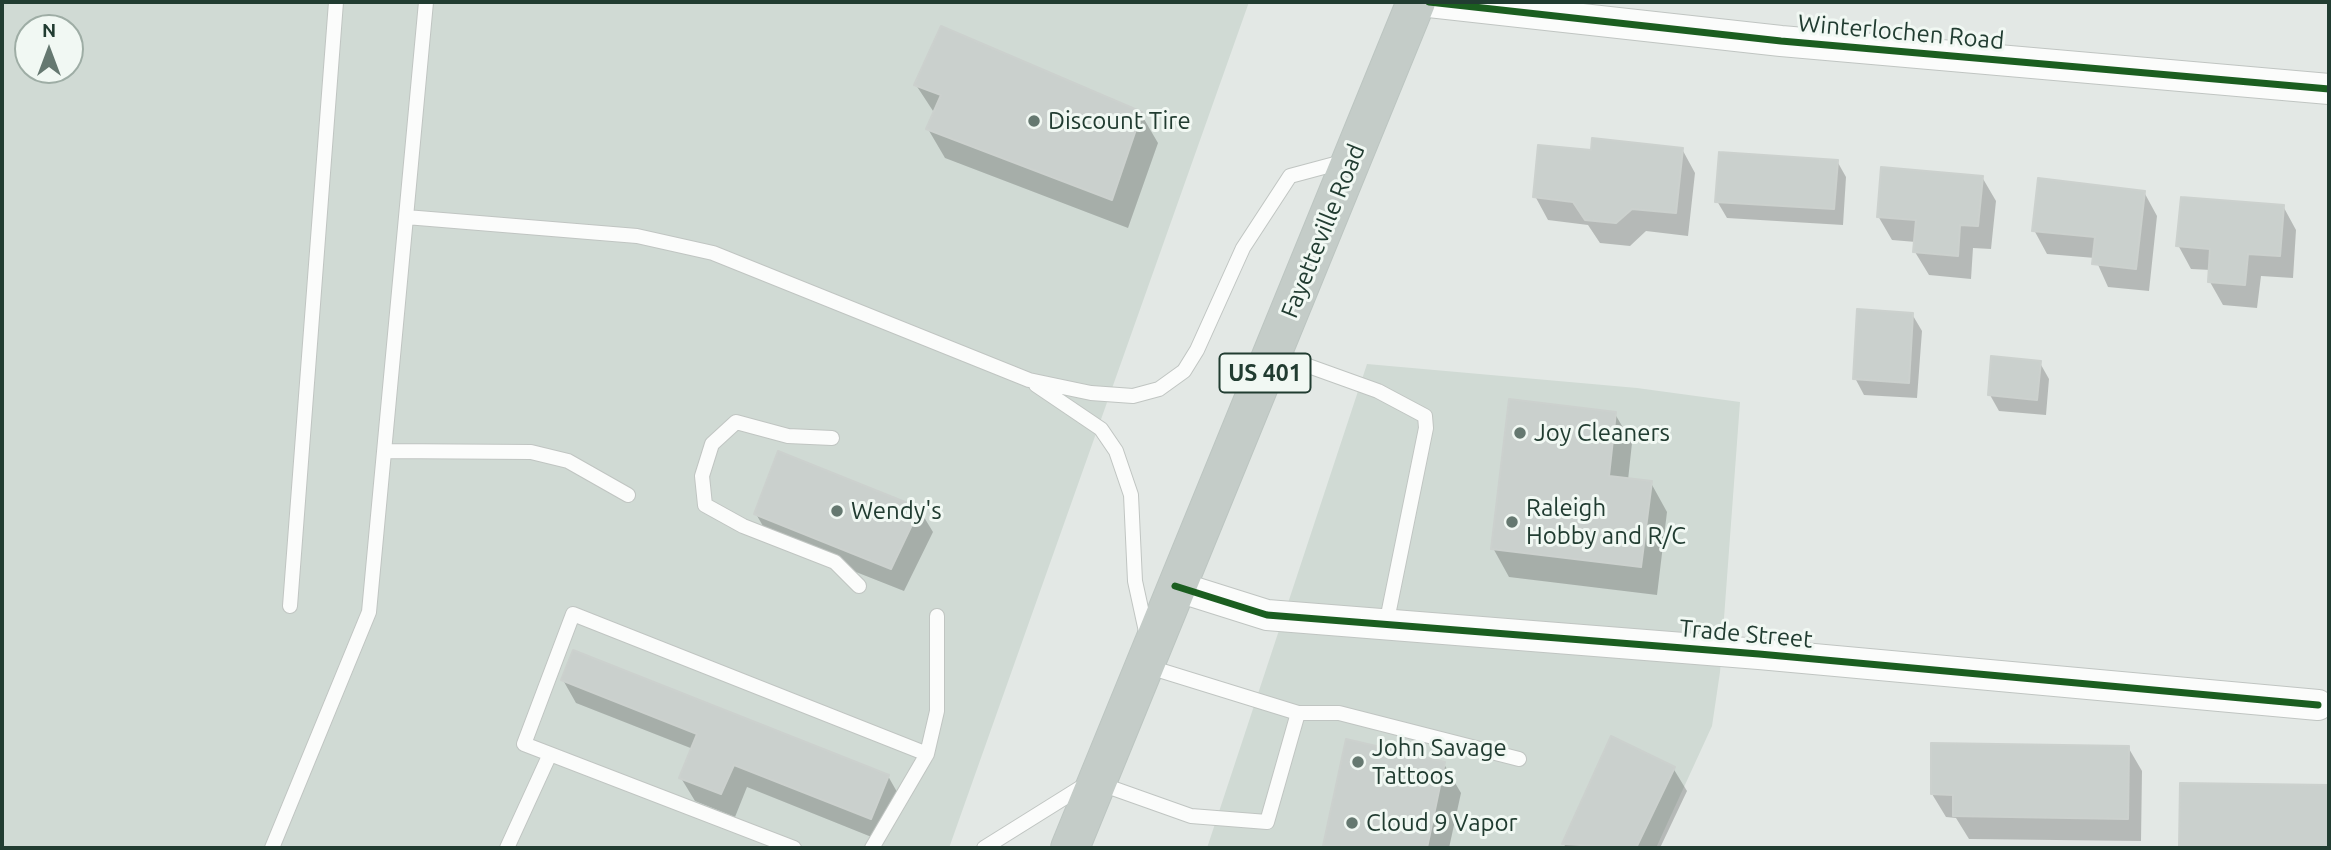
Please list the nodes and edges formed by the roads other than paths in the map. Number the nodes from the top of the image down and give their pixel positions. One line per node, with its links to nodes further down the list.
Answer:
1 (336, 2): 15 (lane)
2 (426, 2): 7 (lane)
3 (1416, 2): 6 (highway, Fayetteville Road / US 401)
4 (1429, 2): 5 (street, Winterlochen Road)
5 (2329, 89)
6 (1352, 159): 8 (highway, Fayetteville Road / US 401); 9 (lane)
7 (406, 217): 9 (lane); 11 (lane)
8 (1273, 354): 14 (highway, Fayetteville Road / US 401); 17 (lane)
9 (1029, 380): 18 (lane)
10 (832, 438): 13 (lane)
11 (386, 451): 12 (lane); 25 (lane)
12 (628, 495)
13 (859, 586)
14 (1175, 586): 17 (street, Trade Street); 18 (highway, Fayetteville Road / US 401)
15 (290, 606)
16 (937, 616): 22 (lane)
17 (1386, 625): 19 (street, Trade Street)
18 (1147, 658): 20 (lane); 24 (highway, Fayetteville Road / US 401)
19 (2318, 705)
20 (1298, 713): 23 (lane); 24 (lane)
21 (550, 754): 22 (lane); 26 (lane); 27 (lane)
22 (928, 754): 28 (lane)
23 (1520, 758)
24 (1099, 779): 29 (lane); 30 (highway, Fayetteville Road / US 401)
25 (272, 848)
26 (507, 848)
27 (794, 848)
28 (872, 848)
29 (984, 848)
30 (1070, 848)

